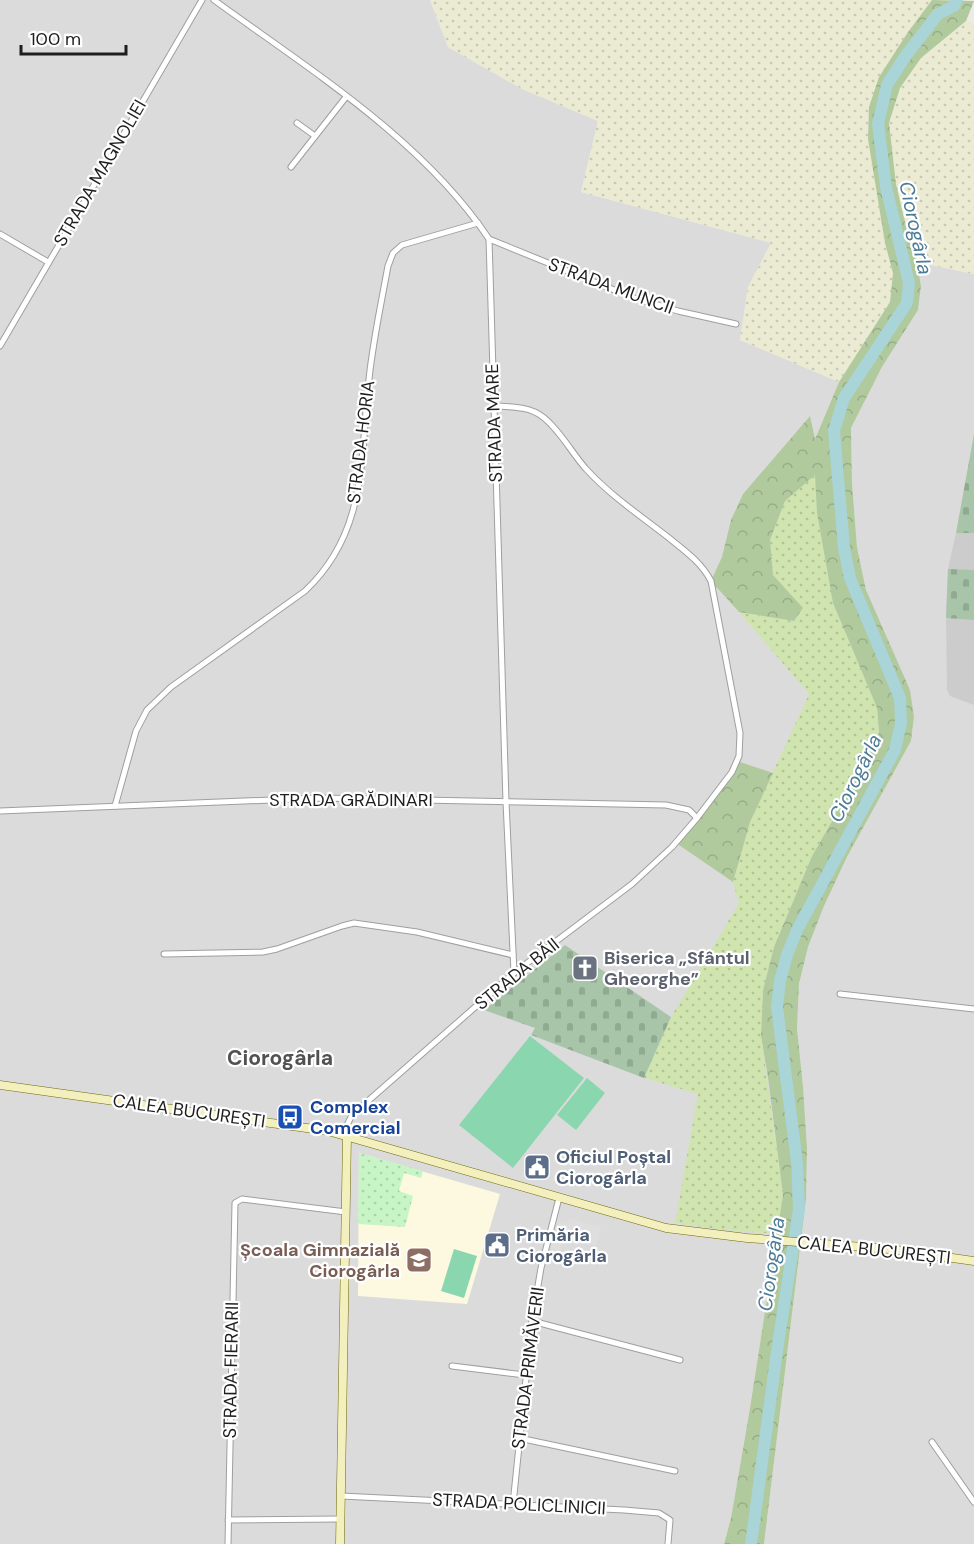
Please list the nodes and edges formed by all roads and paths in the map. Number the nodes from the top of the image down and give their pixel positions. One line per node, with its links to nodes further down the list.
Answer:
1 (202, 0): 10 (street, STRADA MAGNOLIEI)
2 (214, 0): 3 (street)
3 (346, 97): 5 (street); 7 (street)
4 (297, 123): 5 (street)
5 (315, 136): 6 (street)
6 (291, 167)
7 (478, 223): 9 (street); 15 (street, STRADA HORIA)
8 (0, 234): 10 (street)
9 (489, 239): 11 (street, STRADA MUNCII); 13 (street, STRADA MARE)
10 (48, 262): 12 (street, STRADA MAGNOLIEI)
11 (736, 324)
12 (0, 346)
13 (494, 405): 14 (street, STRADA MARE); 17 (street, STRADA BĂII)
14 (506, 802): 15 (street, STRADA GRĂDINARI); 17 (street, STRADA GRĂDINARI); 19 (street, STRADA MARE)
15 (115, 806): 16 (street, STRADA GRĂDINARI)
16 (0, 811)
17 (697, 818): 20 (street, STRADA BĂII)
18 (164, 954): 19 (street)
19 (513, 955): 20 (street, STRADA MARE)
20 (514, 973): 24 (street, STRADA BĂII)
21 (840, 994): 22 (street)
22 (974, 1008)
23 (0, 1084): 24 (main road, CALEA BUCUREȘTI)
24 (347, 1136): 25 (main road, CALEA BUCUREȘTI); 26 (main road)
25 (559, 1198): 27 (main road, CALEA BUCUREȘTI); 28 (street, STRADA PRIMĂVERII)
26 (346, 1212): 35 (main road); 39 (street, STRADA FIERARII)
27 (974, 1262)
28 (532, 1321): 29 (street); 31 (street, STRADA PRIMĂVERII)
29 (680, 1360)
30 (452, 1366): 31 (street)
31 (525, 1375): 32 (street, STRADA PRIMĂVERII)
32 (519, 1438): 34 (street); 37 (street, STRADA PRIMĂVERII)
33 (932, 1442): 36 (street)
34 (675, 1471)
35 (341, 1496): 37 (street, STRADA POLICLINICII); 38 (main road)
36 (974, 1502)
37 (513, 1504): 42 (street, STRADA POLICLINICII)
38 (341, 1519): 39 (street); 41 (main road)
39 (228, 1520): 40 (street, STRADA FIERARII)
40 (228, 1544)
41 (340, 1544)
42 (668, 1544)

